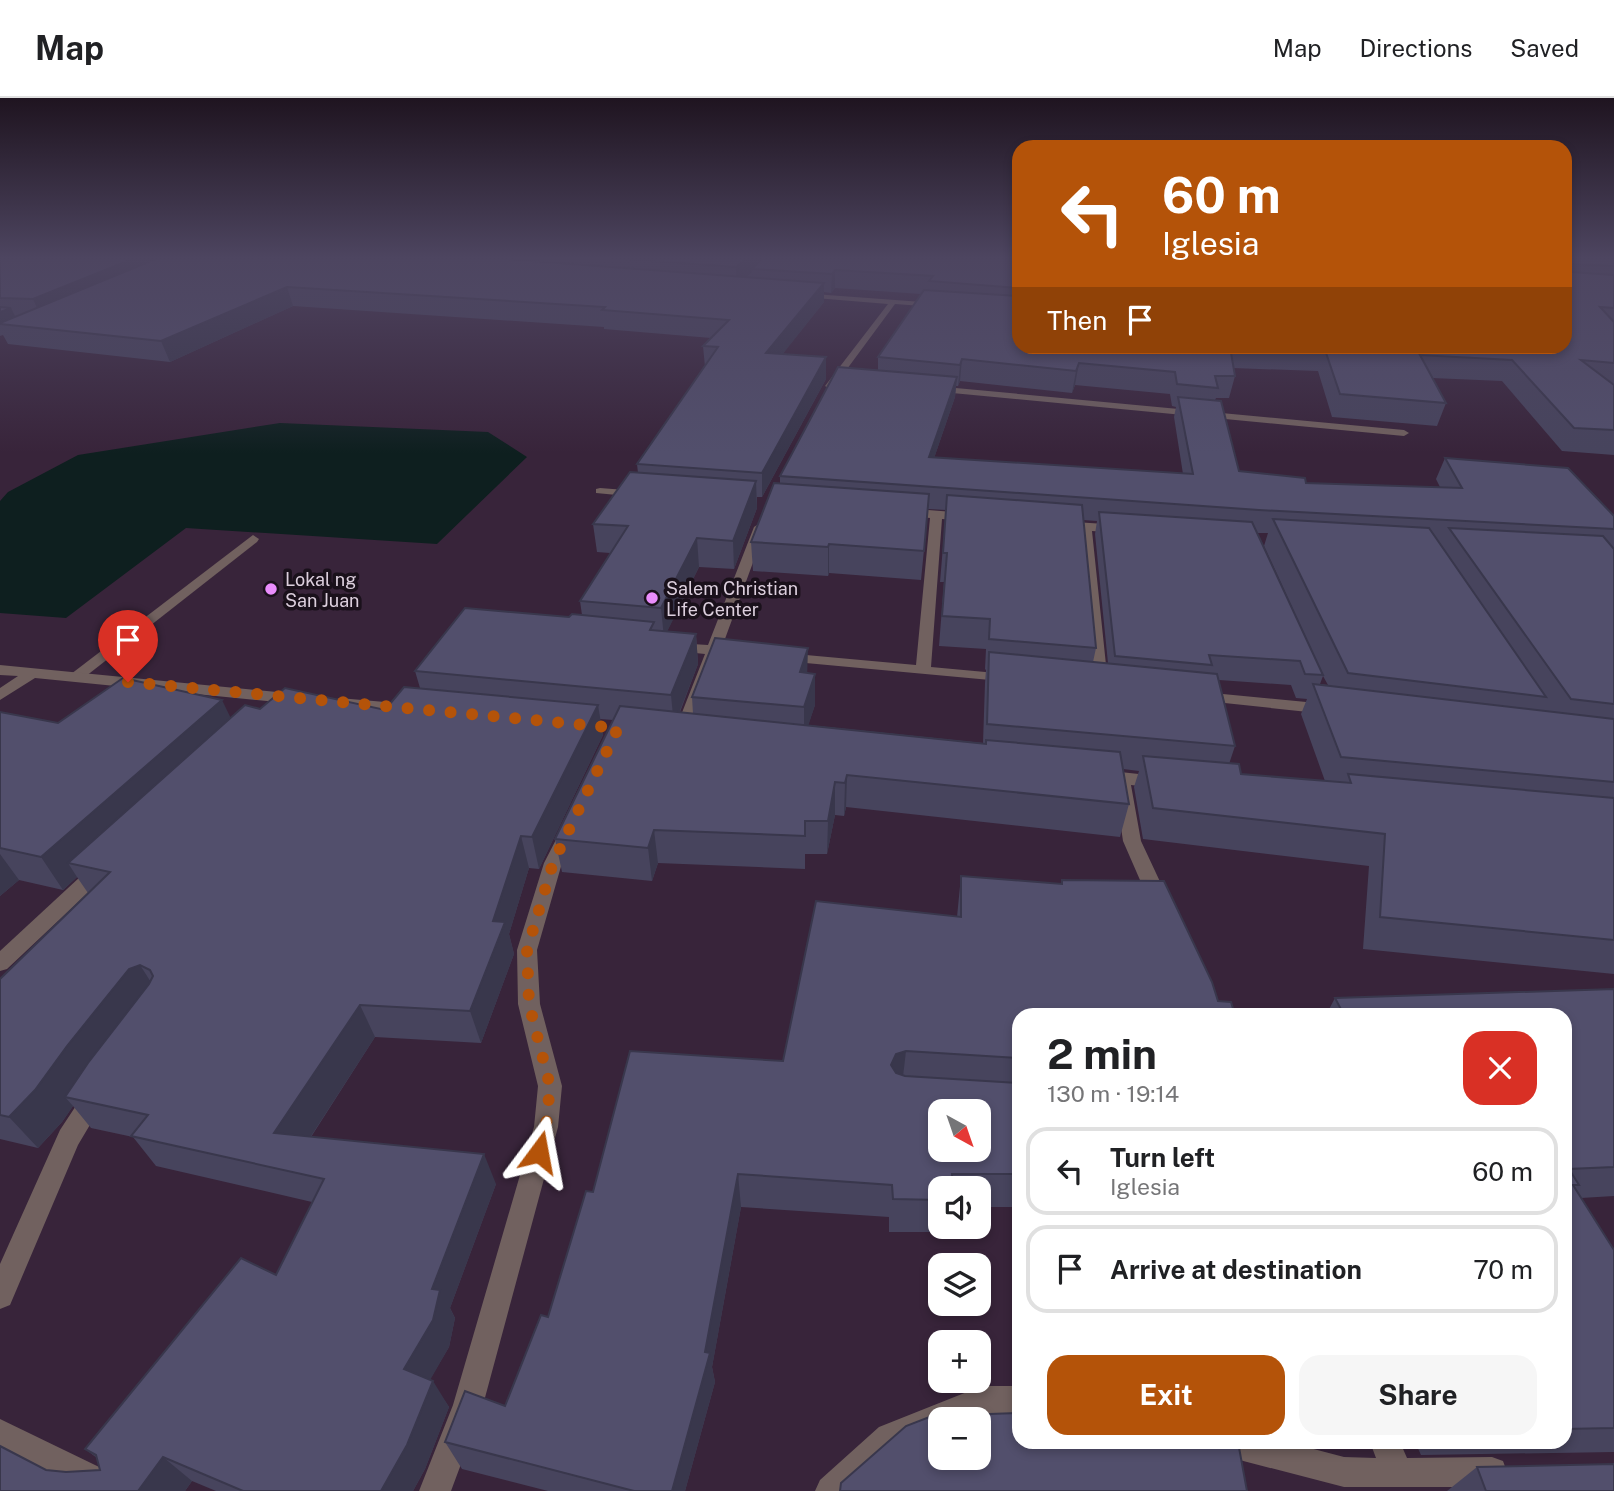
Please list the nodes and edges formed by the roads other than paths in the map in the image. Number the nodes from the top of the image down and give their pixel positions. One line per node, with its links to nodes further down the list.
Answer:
1 (877, 323): 2 (street)
2 (833, 380): 3 (street); 5 (street)
3 (847, 381)
4 (916, 387): 6 (street)
5 (821, 402)
6 (1404, 433)
7 (600, 491): 8 (street)
8 (652, 495)
9 (894, 512): 10 (street)
10 (936, 514): 12 (street); 20 (street)
11 (764, 516): 18 (street)
12 (977, 518)
13 (1045, 523): 14 (street)
14 (1086, 527): 15 (street); 24 (street)
15 (1127, 530)
16 (253, 539): 22 (street)
17 (658, 645): 18 (street)
18 (713, 650): 20 (street); 31 (street)
19 (0, 670): 21 (street)
20 (923, 671): 23 (street)
21 (34, 672): 22 (street); 25 (street)
22 (75, 677): 27 (street)
23 (1018, 680)
24 (1100, 688)
25 (0, 695)
26 (1181, 695): 28 (street)
27 (286, 698): 29 (street); 30 (street)
28 (1331, 705)
29 (425, 711)
30 (266, 717)
31 (682, 734)
32 (1081, 774): 33 (street)
33 (1122, 779): 34 (street); 37 (street)
34 (1177, 784)
35 (577, 814): 48 (street)
36 (115, 856): 38 (street)
37 (1171, 926)
38 (0, 963)
39 (110, 1075): 40 (street)
40 (0, 1295)
41 (1012, 1401): 49 (street)
42 (0, 1434): 47 (street)
43 (1255, 1449): 46 (street)
44 (1388, 1449): 46 (street)
45 (1520, 1472): 46 (street)
46 (1398, 1474)
47 (115, 1491)
48 (435, 1491)
49 (831, 1491)

